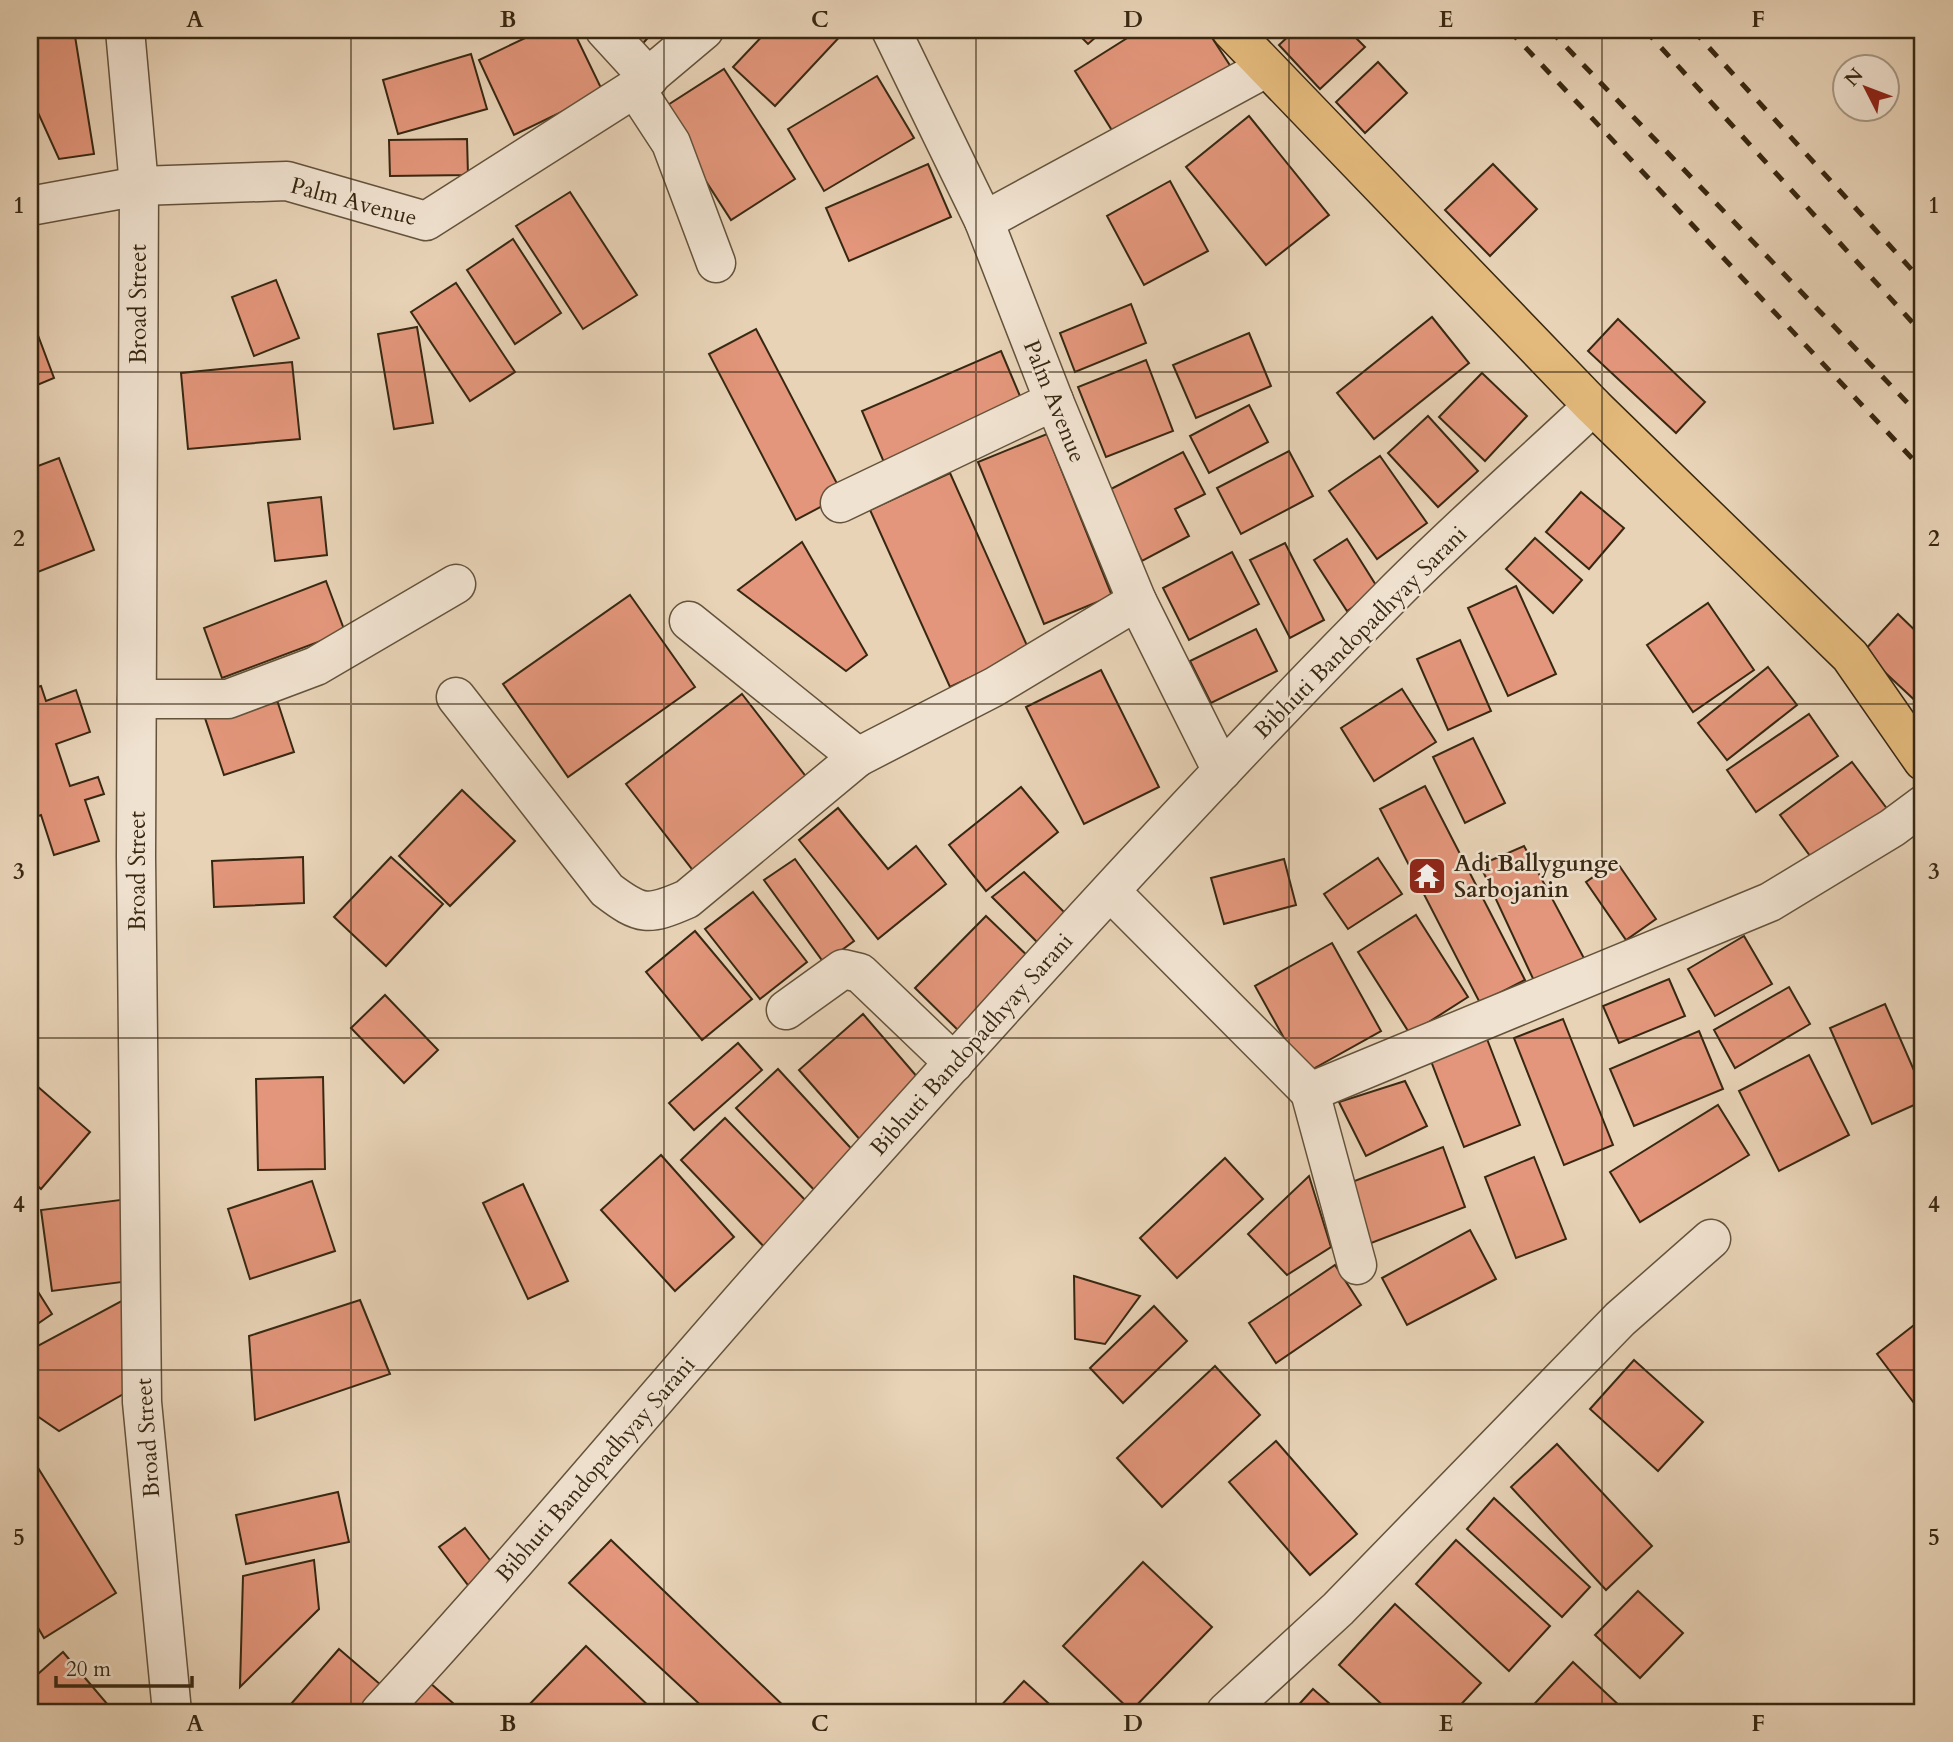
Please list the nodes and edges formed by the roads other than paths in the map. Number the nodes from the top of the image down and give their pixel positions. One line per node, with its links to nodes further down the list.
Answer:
1 (125, 30): 8 (street, Broad Street)
2 (605, 30): 7 (street)
3 (704, 30): 7 (street, Palm Avenue)
4 (891, 30): 10 (street, Palm Avenue)
5 (1231, 30): 6 (main road)
6 (1266, 68): 10 (street); 13 (main road)
7 (642, 83): 8 (street, Palm Avenue); 11 (street)
8 (139, 186): 9 (street, Palm Avenue); 19 (street, Broad Street)
9 (30, 206)
10 (984, 221): 12 (street, Palm Avenue)
11 (716, 263)
12 (1054, 401): 14 (street); 16 (street, Palm Avenue)
13 (1593, 406): 21 (main road); 22 (street, Bibhuti Bandopadhyay Sarani)
14 (840, 503)
15 (456, 584): 19 (street)
16 (1137, 601): 20 (street); 22 (street, Palm Avenue)
17 (689, 621): 20 (street)
18 (456, 697): 20 (street)
19 (137, 699): 30 (street, Broad Street)
20 (858, 757)
21 (1923, 761)
22 (1222, 771): 24 (street, Bibhuti Bandopadhyay Sarani)
23 (1923, 805): 27 (street)
24 (1111, 892): 26 (street, Bibhuti Bandopadhyay Sarani); 27 (street)
25 (786, 1010): 26 (street)
26 (954, 1063): 31 (street, Bibhuti Bandopadhyay Sarani)
27 (1310, 1091): 29 (street)
28 (1711, 1239): 32 (street)
29 (1357, 1265)
30 (172, 1712)
31 (380, 1712)
32 (1226, 1712)

